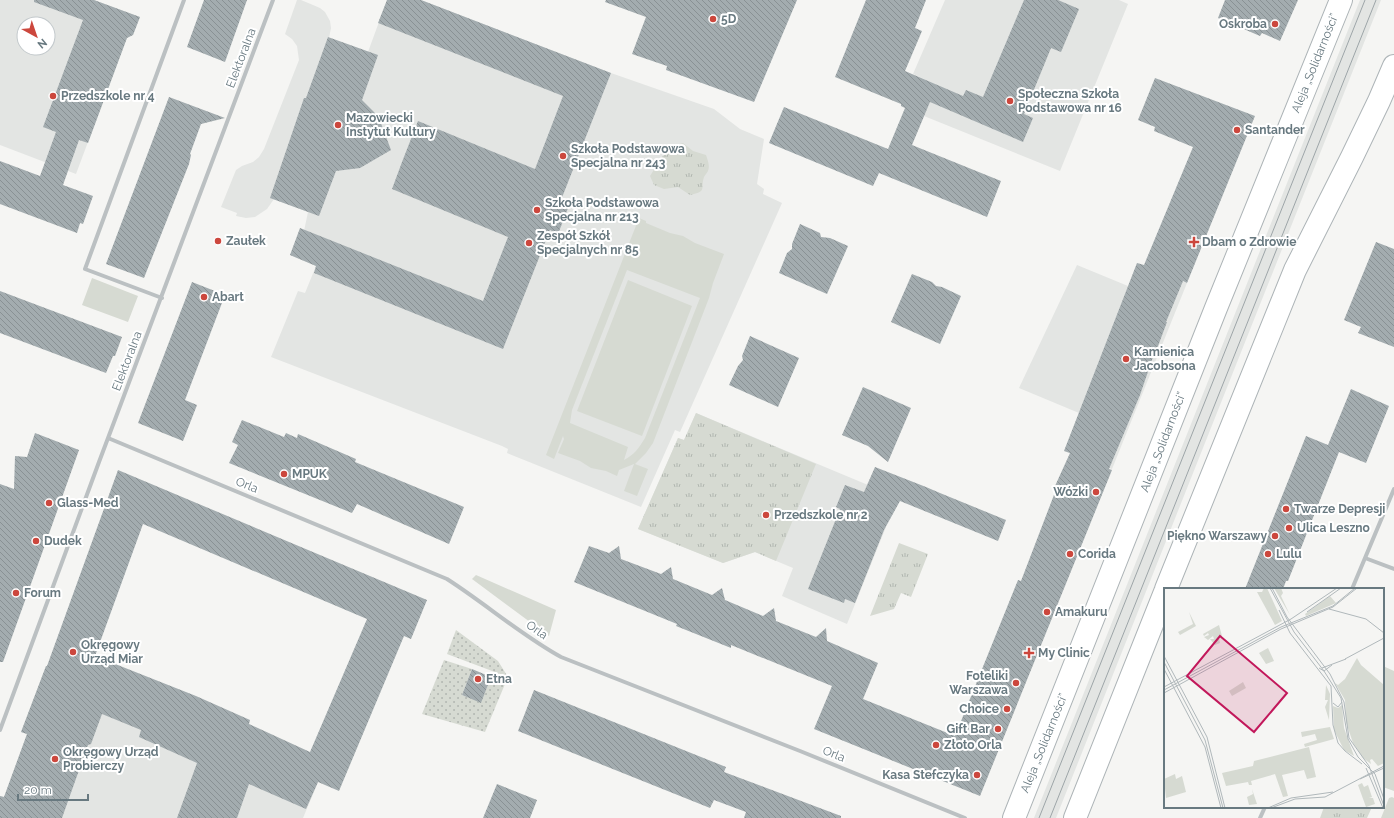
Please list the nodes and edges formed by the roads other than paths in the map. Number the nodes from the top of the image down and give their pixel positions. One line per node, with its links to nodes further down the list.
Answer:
1 (184, 0): 5 (street)
2 (273, 0): 5 (street, Elektoralna)
3 (1341, 0): 16 (main road, Aleja „Solidarności”)
4 (1394, 66): 10 (main road)
5 (162, 298): 6 (street, Elektoralna)
6 (108, 438): 13 (street, Elektoralna); 15 (street, Orla)
7 (1394, 489): 8 (street)
8 (1365, 558): 9 (street); 11 (street)
9 (1394, 569)
10 (1166, 588)
11 (1352, 588)
12 (1164, 595): 17 (main road)
13 (0, 730)
14 (1265, 808): 18 (street)
15 (965, 818)
16 (1014, 818)
17 (1075, 818)
18 (1260, 818)

